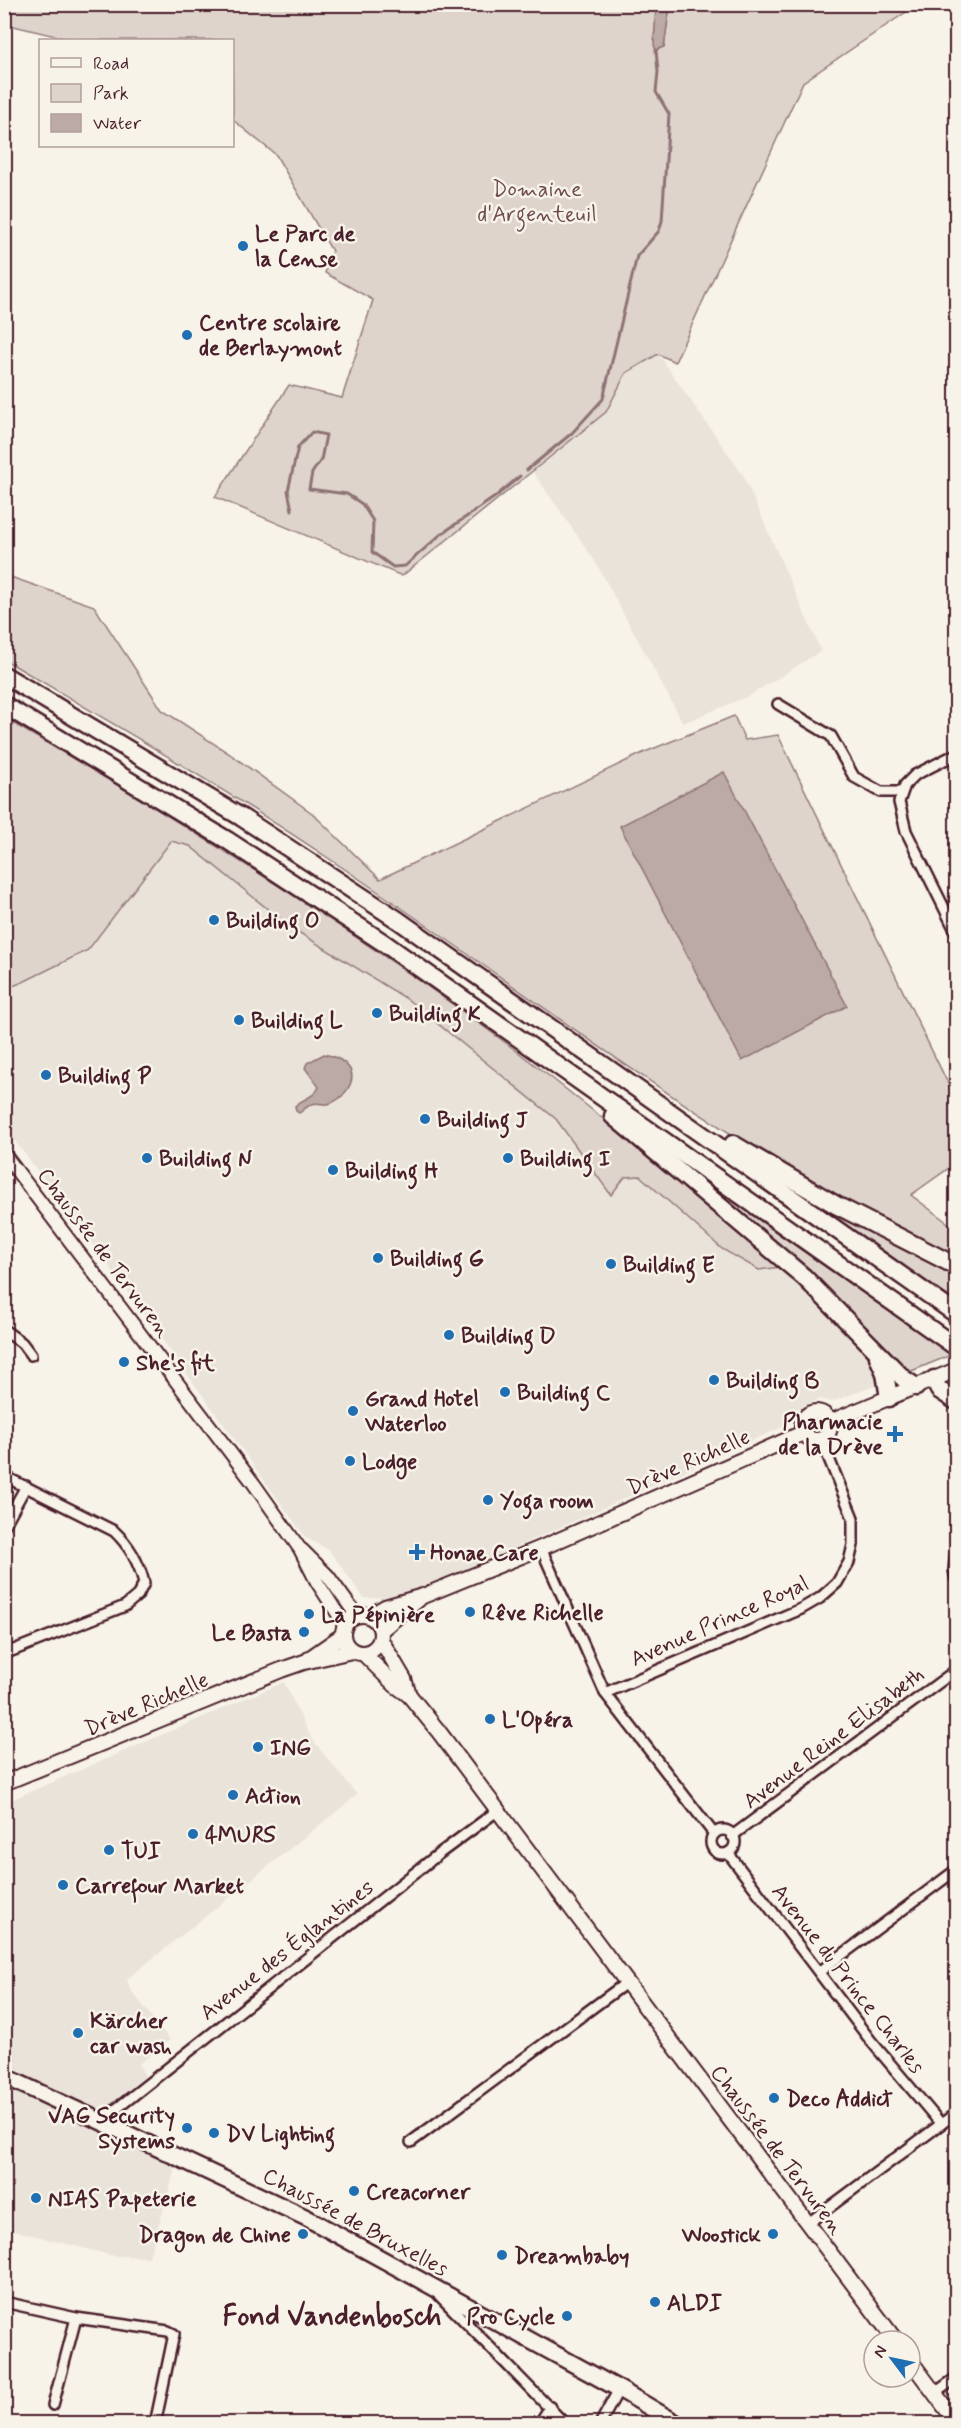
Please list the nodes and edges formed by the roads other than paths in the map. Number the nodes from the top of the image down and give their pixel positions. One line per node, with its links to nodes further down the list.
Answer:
1 (4, 675): 8 (highway)
2 (778, 704): 5 (street)
3 (4, 705): 7 (highway)
4 (957, 754): 5 (street)
5 (901, 792): 6 (street)
6 (957, 932)
7 (597, 1093): 13 (highway); 14 (highway)
8 (696, 1131): 10 (highway); 11 (highway)
9 (4, 1154): 28 (street, Chaussée de Tervuren)
10 (957, 1266)
11 (957, 1314)
12 (4, 1330): 15 (street)
13 (957, 1347)
14 (873, 1348): 18 (highway); 19 (highway)
15 (31, 1355)
16 (957, 1370): 17 (main road)
17 (934, 1379): 18 (main road); 20 (highway)
18 (916, 1386): 19 (main road)
19 (889, 1398): 21 (main road)
20 (957, 1401)
21 (830, 1422): 22 (main road); 23 (main road)
22 (803, 1432): 23 (main road); 27 (main road, Drève Richelle)
23 (821, 1439): 39 (street, Avenue Prince Royal)
24 (4, 1476): 25 (street)
25 (26, 1486): 26 (street); 36 (street)
26 (4, 1526)
27 (541, 1548): 31 (main road, Drève Richelle); 39 (street)
28 (300, 1549): 32 (street, Chaussée de Tervuren); 33 (street, Chaussée de Tervuren)
29 (957, 1550): 30 (street)
30 (957, 1579)
31 (423, 1596): 32 (main road, Drève Richelle); 34 (main road, Drève Richelle)
32 (363, 1616): 33 (main road); 34 (main road)
33 (344, 1630): 35 (main road); 37 (main road, Drève Richelle)
34 (381, 1635): 35 (main road); 40 (main road, Chaussée de Tervuren)
35 (357, 1652): 37 (main road, Drève Richelle); 40 (main road, Chaussée de Tervuren)
36 (4, 1654)
37 (304, 1662): 41 (main road, Drève Richelle)
38 (957, 1670): 44 (street, Avenue Reine Elisabeth)
39 (605, 1693): 43 (street)
40 (409, 1695): 42 (main road, Chaussée de Tervuren)
41 (4, 1784)
42 (497, 1811): 48 (main road, Chaussée de Tervuren); 51 (street, Avenue des Églantines)
43 (714, 1834): 44 (street); 45 (street)
44 (732, 1836): 45 (street)
45 (728, 1853): 47 (street, Avenue du Prince Charles)
46 (957, 1870): 47 (street)
47 (819, 1972): 52 (street, Avenue du Prince Charles)
48 (626, 1983): 53 (street); 54 (main road, Chaussée de Tervuren)
49 (4, 2076): 51 (main road, Chaussée de Bruxelles)
50 (957, 2113): 52 (street)
51 (101, 2121): 55 (main road, Chaussée de Bruxelles)
52 (941, 2124): 54 (street)
53 (411, 2142)
54 (807, 2224): 58 (main road, Chaussée de Tervuren)
55 (430, 2286): 61 (main road, Chaussée de Bruxelles); 64 (street)
56 (4, 2302): 57 (street)
57 (76, 2318): 63 (street); 66 (street)
58 (887, 2329)
59 (922, 2376): 62 (main road)
60 (957, 2378): 62 (street)
61 (620, 2389): 69 (street); 70 (main road, Chaussée de Bruxelles)
62 (935, 2393): 65 (main road)
63 (52, 2405)
64 (550, 2407): 67 (street); 68 (street)
65 (957, 2422)
66 (155, 2424)
67 (539, 2424)
68 (565, 2424)
69 (600, 2424)
70 (678, 2424)

